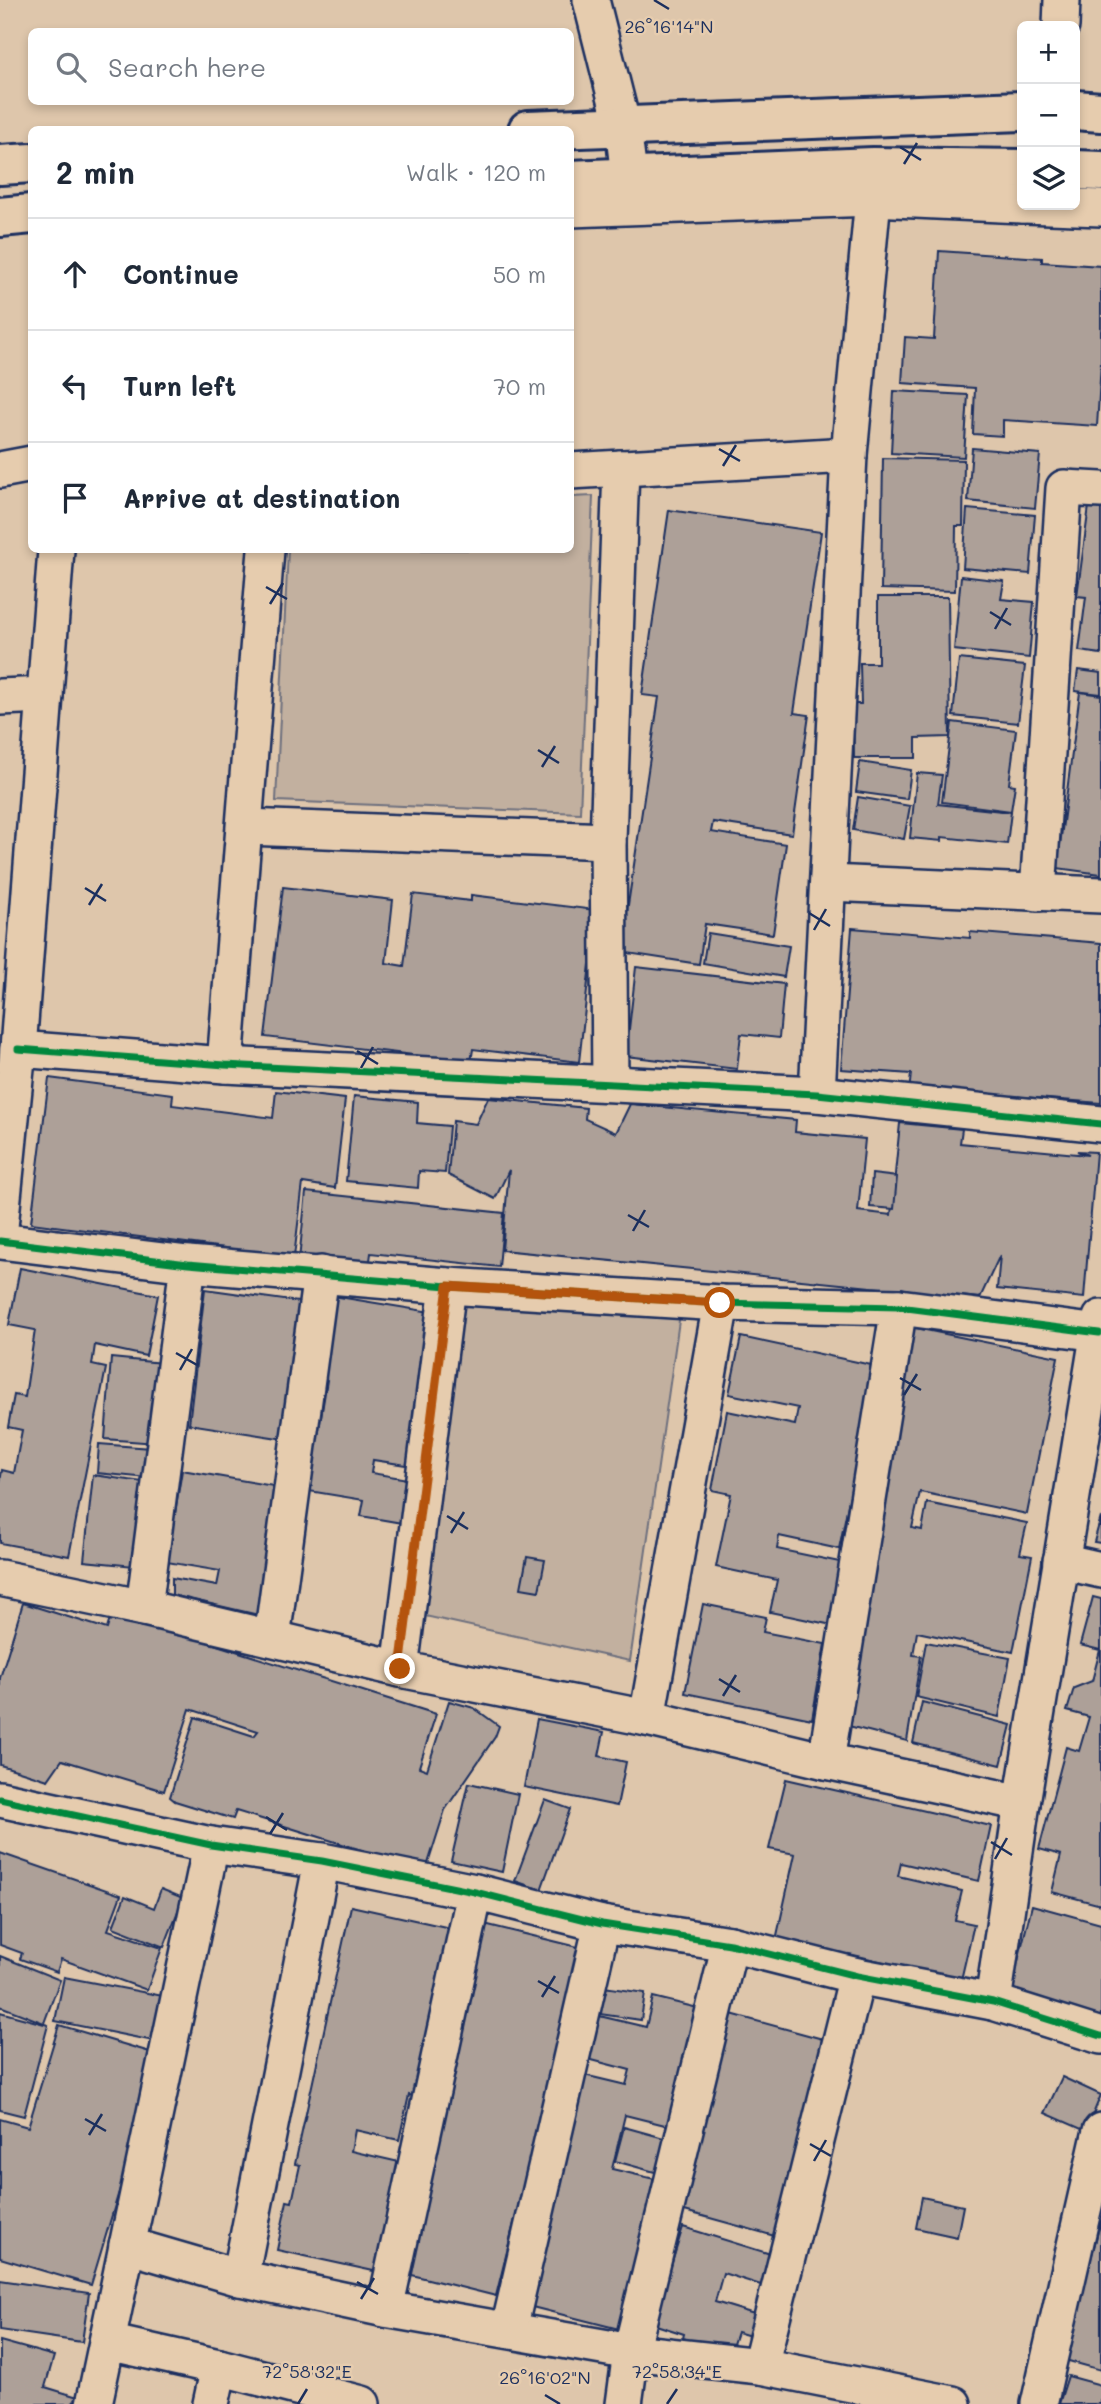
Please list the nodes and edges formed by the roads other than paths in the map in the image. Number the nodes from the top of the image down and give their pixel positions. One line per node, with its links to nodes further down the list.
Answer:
1 (591, 0): 7 (street)
2 (1062, 0): 3 (street)
3 (1061, 21)
4 (1080, 110): 6 (main road)
5 (1017, 111): 7 (main road)
6 (1101, 111)
7 (623, 127): 8 (main road); 14 (street)
8 (574, 129)
9 (28, 163): 10 (main road)
10 (0, 165)
11 (1017, 169): 16 (main road)
12 (1080, 170): 13 (main road)
13 (1101, 171)
14 (629, 176): 15 (main road); 16 (main road)
15 (574, 180)
16 (873, 183): 17 (street); 20 (street); 23 (street)
17 (1017, 204)
18 (1080, 207): 19 (street)
19 (1101, 208)
20 (574, 209)
21 (28, 214): 22 (main road)
22 (0, 217)
23 (849, 455): 25 (street); 35 (street)
24 (28, 465): 26 (street)
25 (621, 468): 27 (street); 34 (street)
26 (0, 470)
27 (574, 471)
28 (1101, 490): 37 (street)
29 (56, 553): 31 (street)
30 (266, 553): 33 (street)
31 (44, 695): 32 (street); 36 (street)
32 (0, 697)
33 (246, 827): 34 (street); 40 (street)
34 (608, 841): 41 (street)
35 (829, 883): 37 (street); 42 (street)
36 (14, 890): 39 (street)
37 (1038, 892): 38 (street)
38 (1101, 895)
39 (18, 1049): 40 (street); 43 (street)
40 (225, 1065): 41 (street)
41 (610, 1083): 42 (street)
42 (817, 1094): 44 (street)
43 (6, 1109): 45 (street)
44 (1101, 1124)
45 (0, 1227)
46 (0, 1241): 47 (street)
47 (188, 1264): 48 (street); 56 (street)
48 (321, 1274): 49 (street); 57 (street)
49 (448, 1286): 50 (street); 58 (street)
50 (720, 1303): 51 (street); 59 (street)
51 (899, 1307): 52 (street); 60 (street)
52 (1100, 1325): 53 (street)
53 (1061, 1561): 54 (street); 62 (street)
54 (1101, 1570)
55 (0, 1578): 56 (street)
56 (144, 1608): 57 (street)
57 (272, 1638): 58 (street)
58 (400, 1669): 59 (street)
59 (647, 1718): 60 (street)
60 (826, 1761): 62 (street)
61 (0, 1799): 63 (street)
62 (1022, 1803): 69 (street)
63 (211, 1845): 64 (street); 72 (street)
64 (322, 1861): 65 (street); 73 (street)
65 (474, 1892): 66 (street); 74 (street)
66 (602, 1924): 67 (street); 75 (street)
67 (730, 1944): 68 (street); 77 (street)
68 (857, 1976): 69 (street); 78 (street)
69 (993, 2002): 70 (street)
70 (1101, 2036)
71 (1101, 2130): 85 (street)
72 (127, 2245): 73 (street); 76 (street)
73 (240, 2278): 74 (street)
74 (385, 2309): 75 (street)
75 (509, 2329): 77 (street)
76 (108, 2342): 79 (street); 80 (street)
77 (631, 2352): 78 (street); 83 (street)
78 (760, 2366): 84 (street)
79 (219, 2367): 81 (street); 82 (street)
80 (94, 2404)
81 (211, 2404)
82 (358, 2404)
83 (624, 2404)
84 (953, 2404)
85 (1039, 2404)

